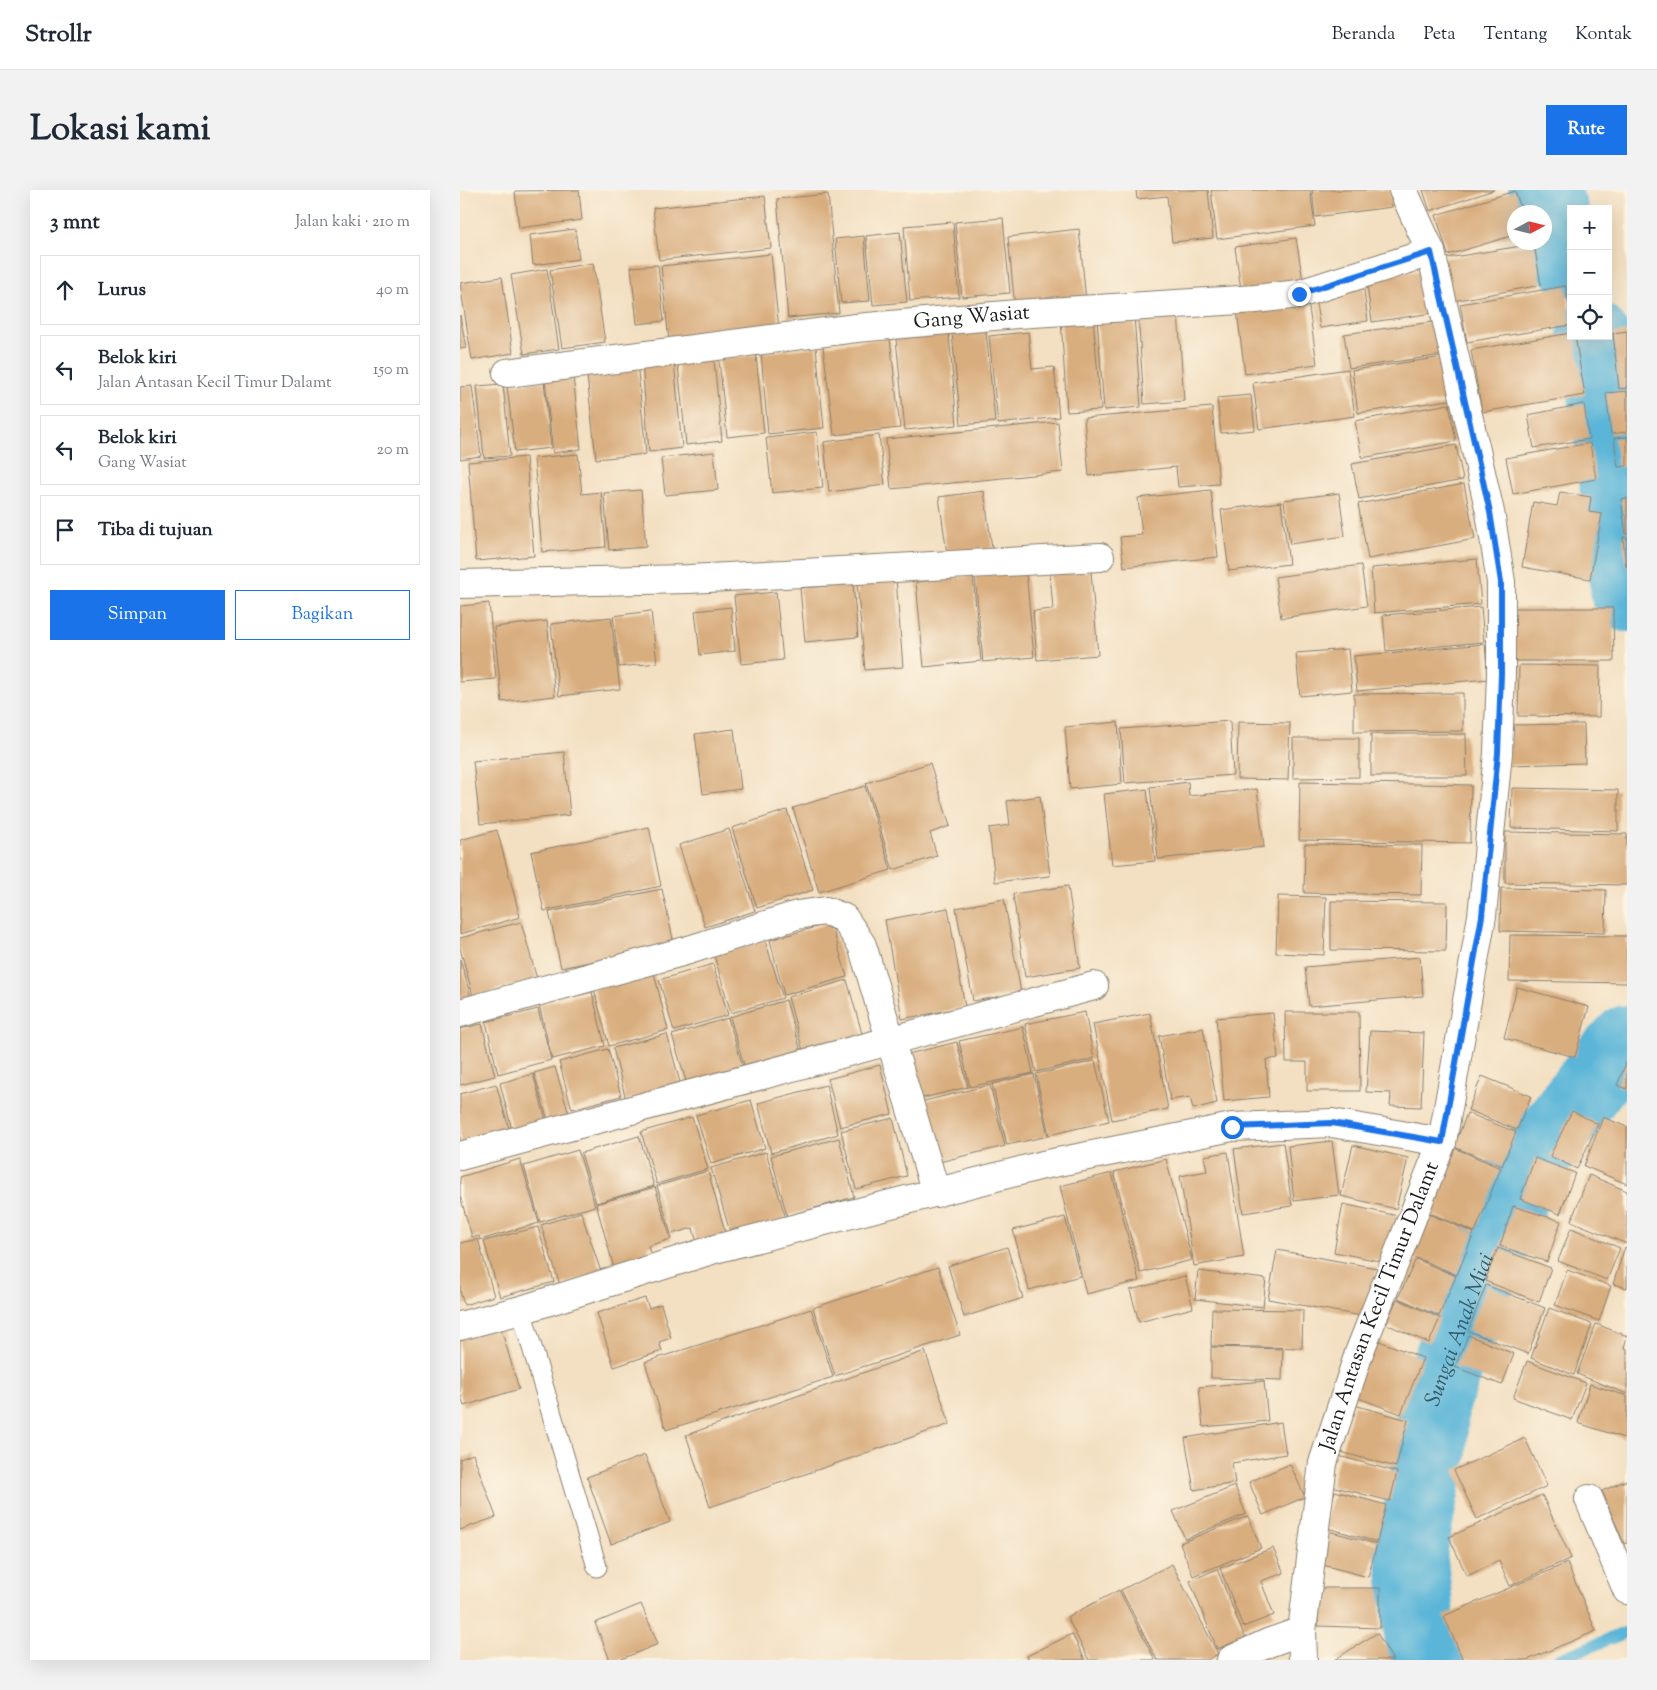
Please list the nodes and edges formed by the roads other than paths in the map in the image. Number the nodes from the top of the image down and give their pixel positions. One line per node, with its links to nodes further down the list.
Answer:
1 (1403, 190): 2 (street, Jalan Antasan Kecil Timur Dalamt)
2 (1431, 252): 3 (street, Gang Wasiat); 9 (street, Jalan Antasan Kecil Timur Dalamt)
3 (507, 373)
4 (1100, 557): 5 (street)
5 (460, 584)
6 (1094, 986): 8 (street)
7 (460, 1013): 8 (street)
8 (891, 1040): 10 (street); 11 (street)
9 (1442, 1142): 11 (street); 17 (street, Jalan Antasan Kecil Timur Dalamt)
10 (460, 1156)
11 (936, 1193): 12 (street)
12 (521, 1310): 13 (street); 15 (lane)
13 (460, 1326)
14 (1589, 1499): 16 (street)
15 (597, 1567)
16 (1627, 1590)
17 (1302, 1631): 18 (street); 21 (street, Jalan Antasan Kecil Timur Dalamt)
18 (1268, 1643): 19 (street); 20 (street)
19 (1231, 1660)
20 (1294, 1660)
21 (1303, 1660)

